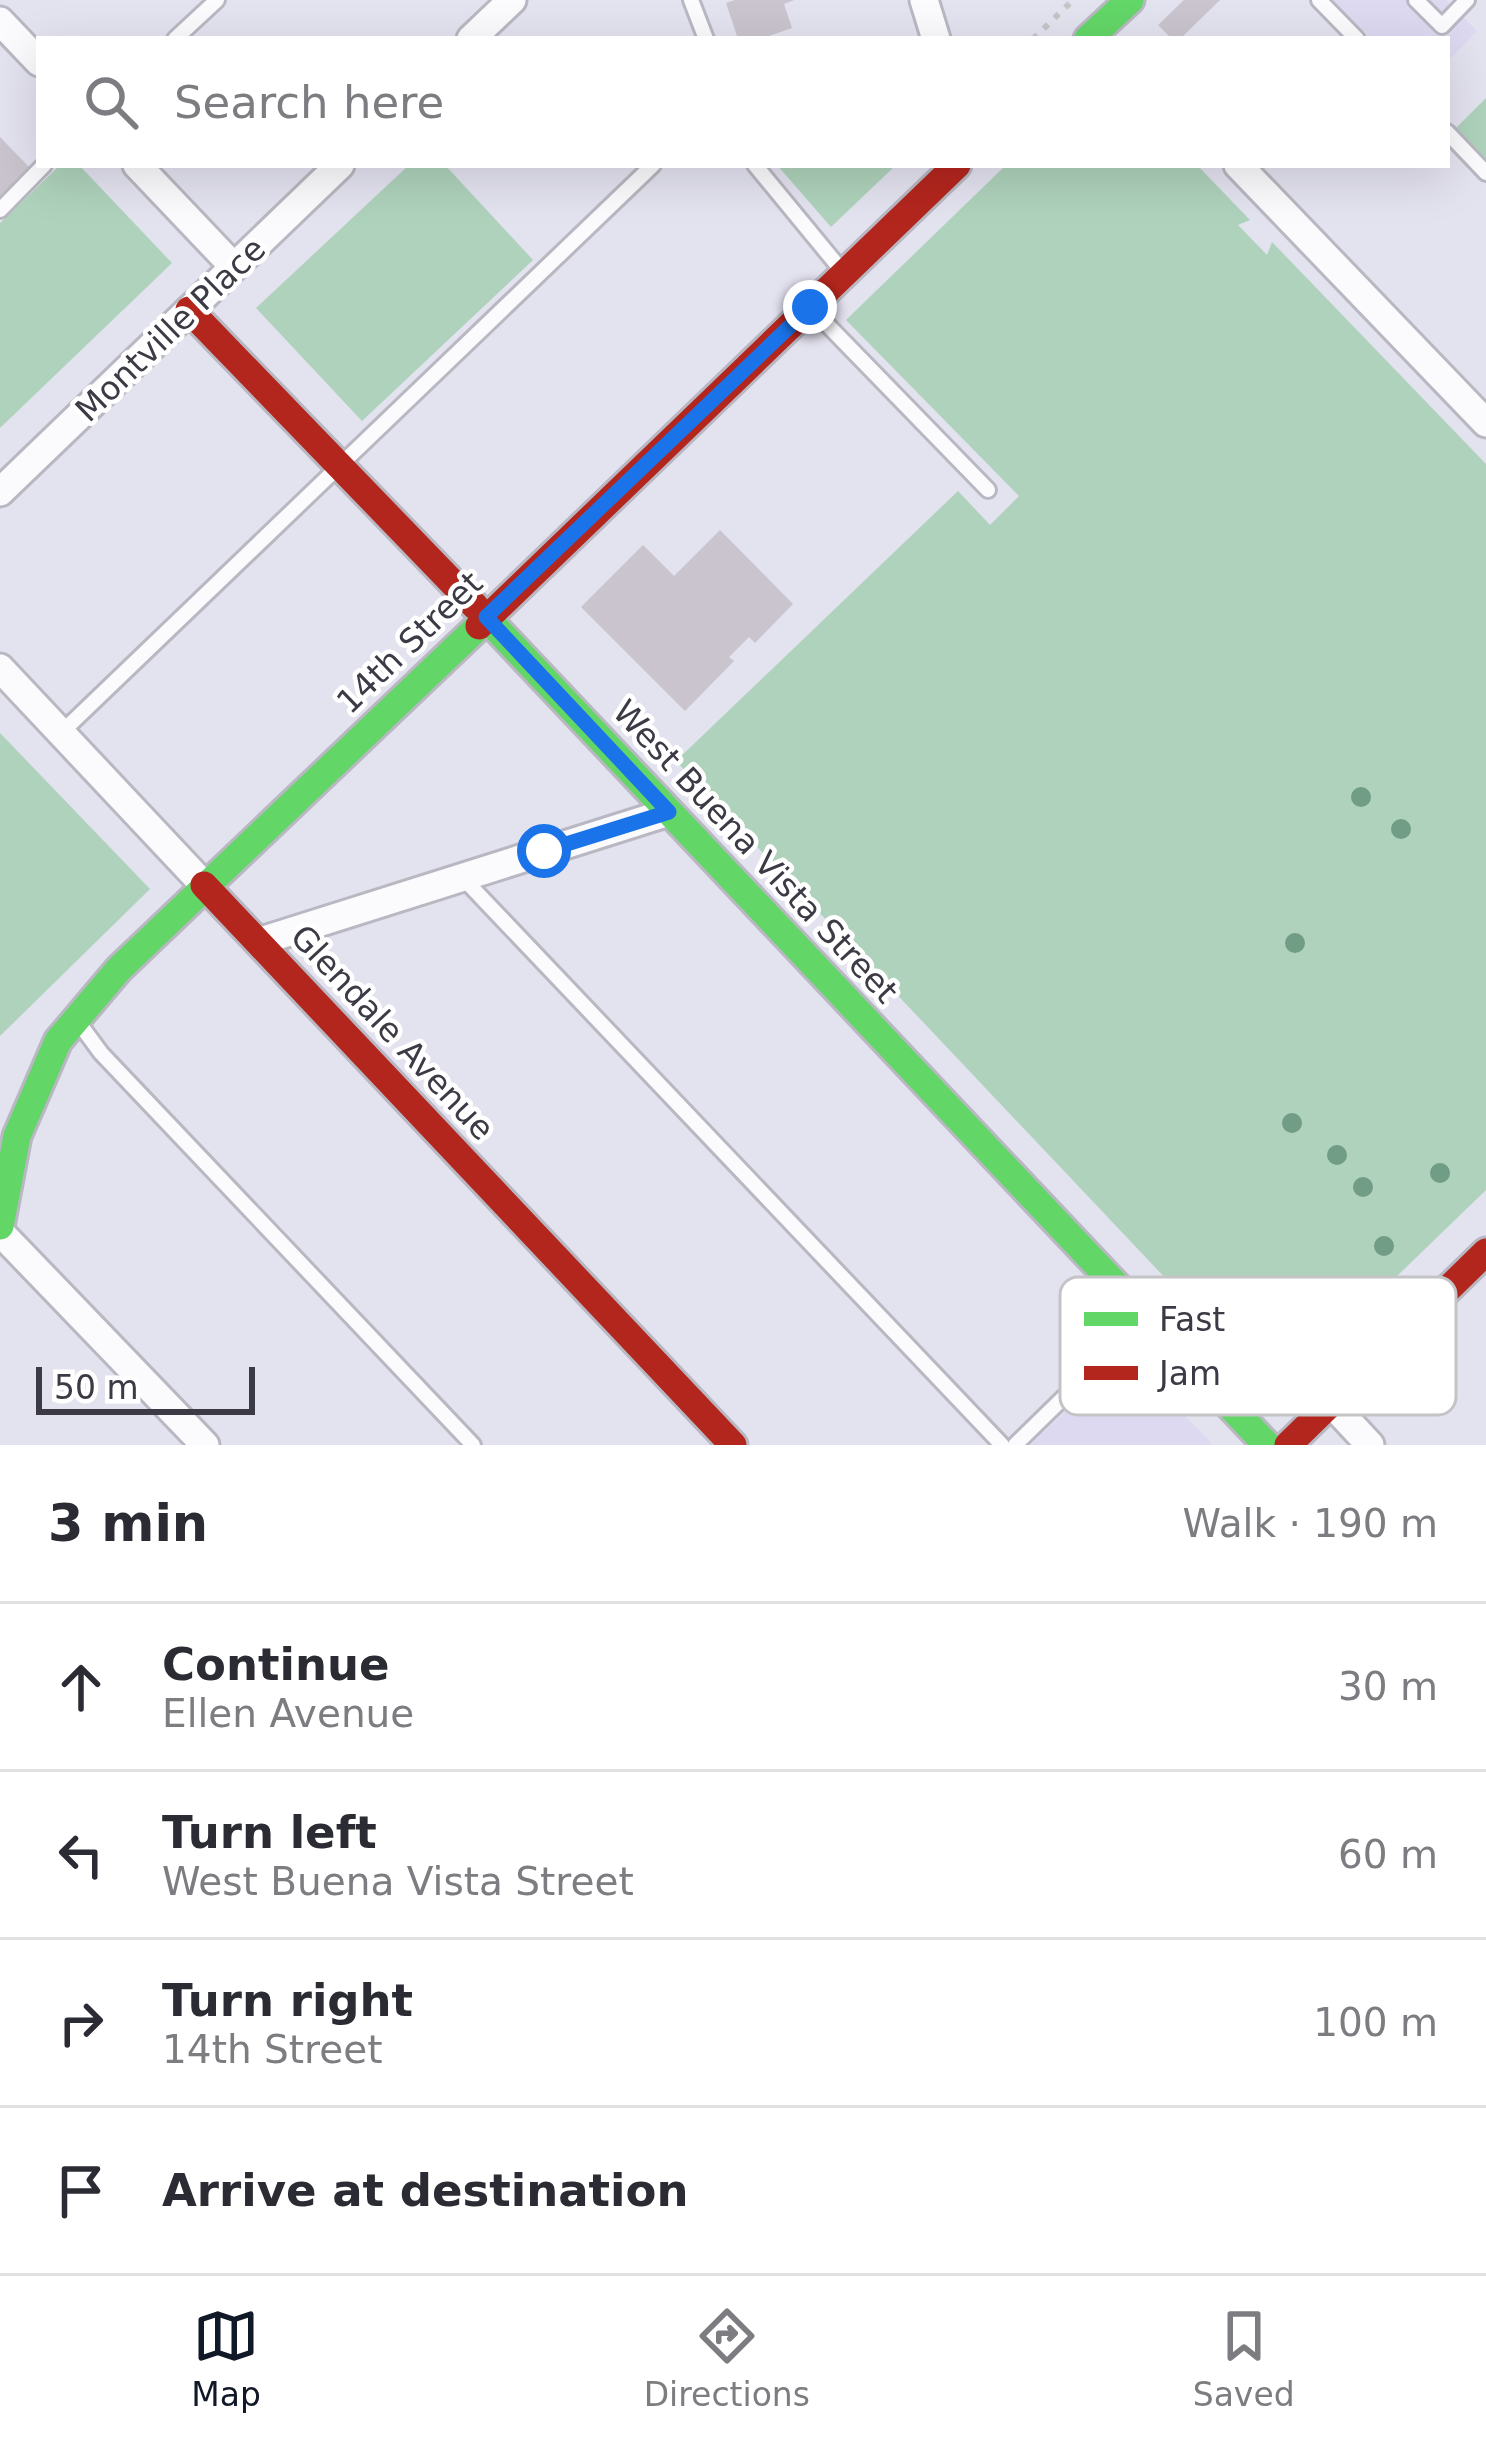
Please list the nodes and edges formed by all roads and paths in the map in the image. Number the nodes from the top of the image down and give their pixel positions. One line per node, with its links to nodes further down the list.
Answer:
1 (217, 0): 12 (lane)
2 (512, 0): 13 (street)
3 (692, 0): 14 (lane)
4 (924, 0): 15 (street)
5 (1072, 0): 16 (path)
6 (1130, 0): 11 (street)
7 (1319, 0): 17 (lane)
8 (1416, 0): 9 (lane)
9 (1467, 0)
10 (0, 21): 18 (street)
11 (1103, 34)
12 (179, 36)
13 (474, 36)
14 (705, 36)
15 (935, 36)
16 (1036, 36)
17 (1354, 36)
18 (36, 59)
19 (1450, 135): 27 (lane)
20 (41, 168): 28 (lane)
21 (139, 168): 29 (street)
22 (337, 168): 29 (street, Montville Place)
23 (649, 168): 34 (lane)
24 (756, 168): 30 (lane)
25 (954, 168): 30 (street, 14th Street)
26 (1241, 168): 33 (street)
27 (1486, 173)
28 (0, 209)
29 (234, 267): 32 (street, Montville Place)
30 (844, 274): 31 (street, 14th Street)
31 (810, 307): 35 (lane); 37 (street, 14th Street)
32 (189, 310): 34 (street, West Buena Vista Street); 36 (street, Montville Place)
33 (1486, 423)
34 (339, 466): 37 (street, West Buena Vista Street); 39 (lane)
35 (988, 490)
36 (0, 492)
37 (486, 617): 40 (street, West Buena Vista Street); 42 (street, 14th Street)
38 (0, 668): 39 (street, Glendale Avenue)
39 (61, 733): 42 (street, Glendale Avenue)
40 (669, 812): 41 (street); 47 (street, West Buena Vista Street)
41 (462, 877): 43 (street); 56 (lane)
42 (204, 885): 43 (street, Glendale Avenue); 44 (street, 14th Street)
43 (258, 942): 55 (street, Glendale Avenue)
44 (76, 1019): 45 (street, 14th Street); 54 (lane)
45 (0, 1229): 53 (street)
46 (1486, 1252): 48 (street)
47 (1107, 1277)
48 (1456, 1281)
49 (1060, 1401): 57 (lane)
50 (1238, 1415): 58 (street, West Buena Vista Street)
51 (1319, 1415): 59 (street)
52 (1342, 1415): 60 (street)
53 (205, 1445)
54 (473, 1445)
55 (733, 1445)
56 (1002, 1445)
57 (1015, 1445)
58 (1267, 1445)
59 (1288, 1445)
60 (1370, 1445)

